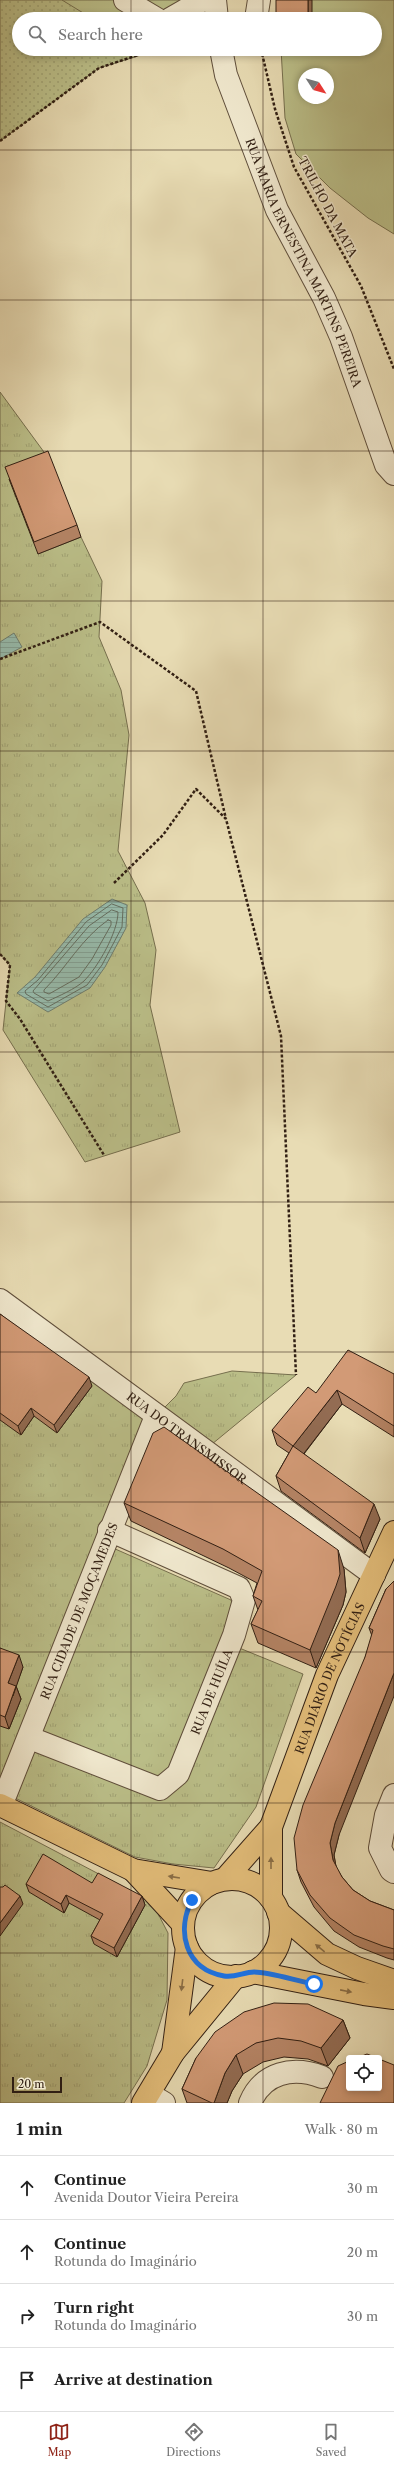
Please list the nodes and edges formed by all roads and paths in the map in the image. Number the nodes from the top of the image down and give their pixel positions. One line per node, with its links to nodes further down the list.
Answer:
1 (125, 0): 5 (street)
2 (203, 0): 6 (street)
3 (215, 0): 7 (street)
4 (259, 0): 8 (street)
5 (145, 12)
6 (182, 12)
7 (216, 12)
8 (257, 12)
9 (135, 56): 12 (path)
10 (222, 56): 14 (street, RUA MARIA ERNESTINA MARTINS PEREIRA)
11 (263, 56): 13 (path, TRILHO DA MATA)
12 (0, 141)
13 (394, 369)
14 (394, 474)
15 (0, 659): 16 (path)
16 (226, 819): 17 (path); 21 (path)
17 (114, 883)
18 (0, 954): 19 (path)
19 (104, 1156)
20 (0, 1300): 22 (street, RUA DO TRANSMISSOR)
21 (296, 1375)
22 (156, 1416): 23 (street, RUA CIDADE DE MOÇAMEDES); 25 (street, RUA DO TRANSMISSOR)
23 (109, 1530): 26 (street, RUA CIDADE DE MOÇAMEDES); 26 (street, RUA DE HUÍLA)
24 (394, 1532): 25 (main road, RUA DIÁRIO DE NOTÍCIAS)
25 (374, 1575): 29 (main road, RUA DIÁRIO DE NOTÍCIAS)
26 (30, 1738): 28 (street, RUA CIDADE DE MOÇAMEDES)
27 (394, 1794): 31 (street)
28 (1, 1805): 30 (main road)
29 (271, 1827): 32 (main road); 33 (main road, one-way to 29)
30 (133, 1870): 32 (main road, one-way to 30); 34 (main road)
31 (394, 1872)
32 (218, 1881): 33 (main road); 34 (main road)
33 (275, 1905): 36 (main road); 37 (main road, one-way to 33)
34 (183, 1924): 35 (main road)
35 (187, 1947): 36 (main road); 39 (main road, one-way to 39)
36 (245, 1974): 38 (main road, one-way to 38); 39 (main road)
37 (394, 1981)
38 (394, 1998)
39 (173, 2053): 41 (main road)
40 (322, 2077): 42 (street)
41 (152, 2100)
42 (250, 2103)

